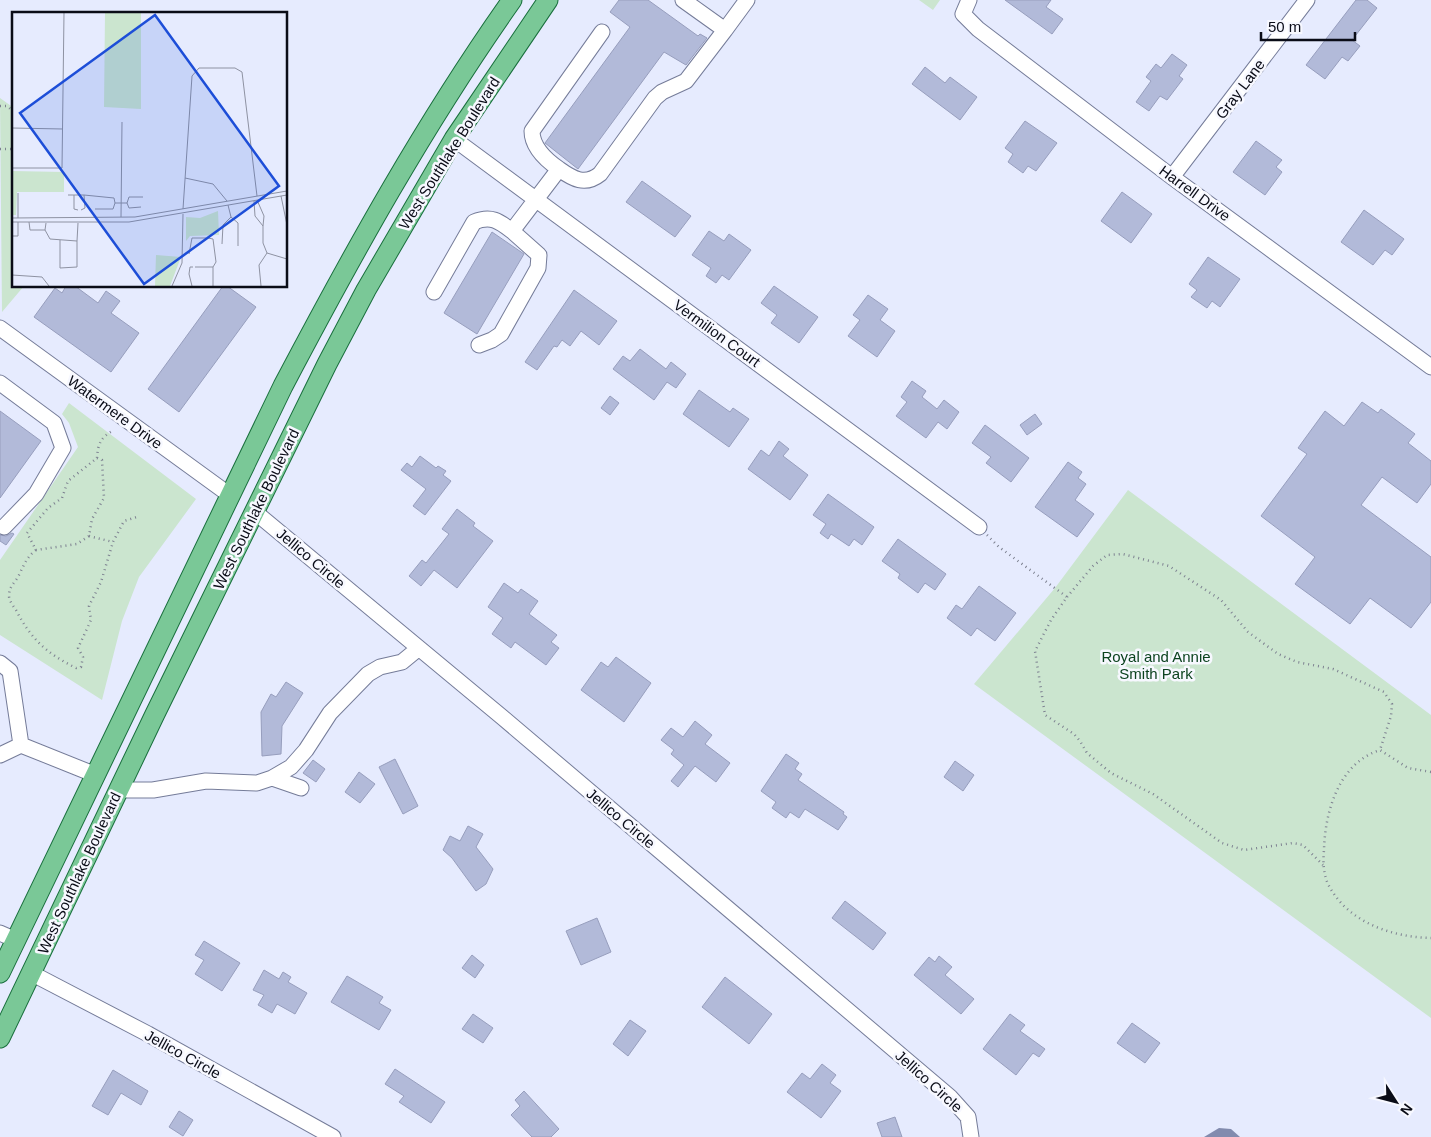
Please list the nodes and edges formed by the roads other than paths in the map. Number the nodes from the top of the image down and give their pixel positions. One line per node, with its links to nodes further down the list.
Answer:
1 (512, 0): 19 (main road, West Southlake Boulevard)
2 (548, 0): 9 (main road, West Southlake Boulevard)
3 (683, 0): 7 (street)
4 (747, 0): 7 (street)
5 (969, 0): 11 (street, Harrell Drive)
6 (1307, 0): 11 (street, Gray Lane)
7 (725, 30): 10 (street)
8 (602, 32): 10 (street)
9 (454, 139): 12 (street, Vermilion Court); 20 (main road, West Southlake Boulevard)
10 (559, 169): 12 (street)
11 (1172, 177): 17 (street, Harrell Drive)
12 (536, 200): 13 (street); 22 (street, Vermilion Court)
13 (512, 231): 14 (street); 16 (street)
14 (434, 292)
15 (0, 328): 19 (street, Watermere Drive)
16 (478, 345)
17 (1431, 367)
18 (0, 383): 21 (street)
19 (231, 496): 20 (main road); 27 (main road, West Southlake Boulevard)
20 (254, 512): 23 (street, Jellico Circle); 30 (main road, West Southlake Boulevard)
21 (4, 527)
22 (980, 527)
23 (419, 648): 28 (street); 36 (street, Jellico Circle)
24 (0, 663): 25 (street)
25 (21, 745): 26 (street); 27 (street)
26 (0, 755)
27 (96, 775): 31 (main road, West Southlake Boulevard)
28 (272, 778): 29 (street); 30 (street)
29 (301, 788)
30 (118, 790): 33 (main road, West Southlake Boulevard)
31 (8, 937): 32 (main road, West Southlake Boulevard); 33 (main road)
32 (2, 962)
33 (28, 980): 34 (main road, West Southlake Boulevard); 35 (street, Jellico Circle)
34 (0, 1038)
35 (333, 1137)
36 (971, 1137)

